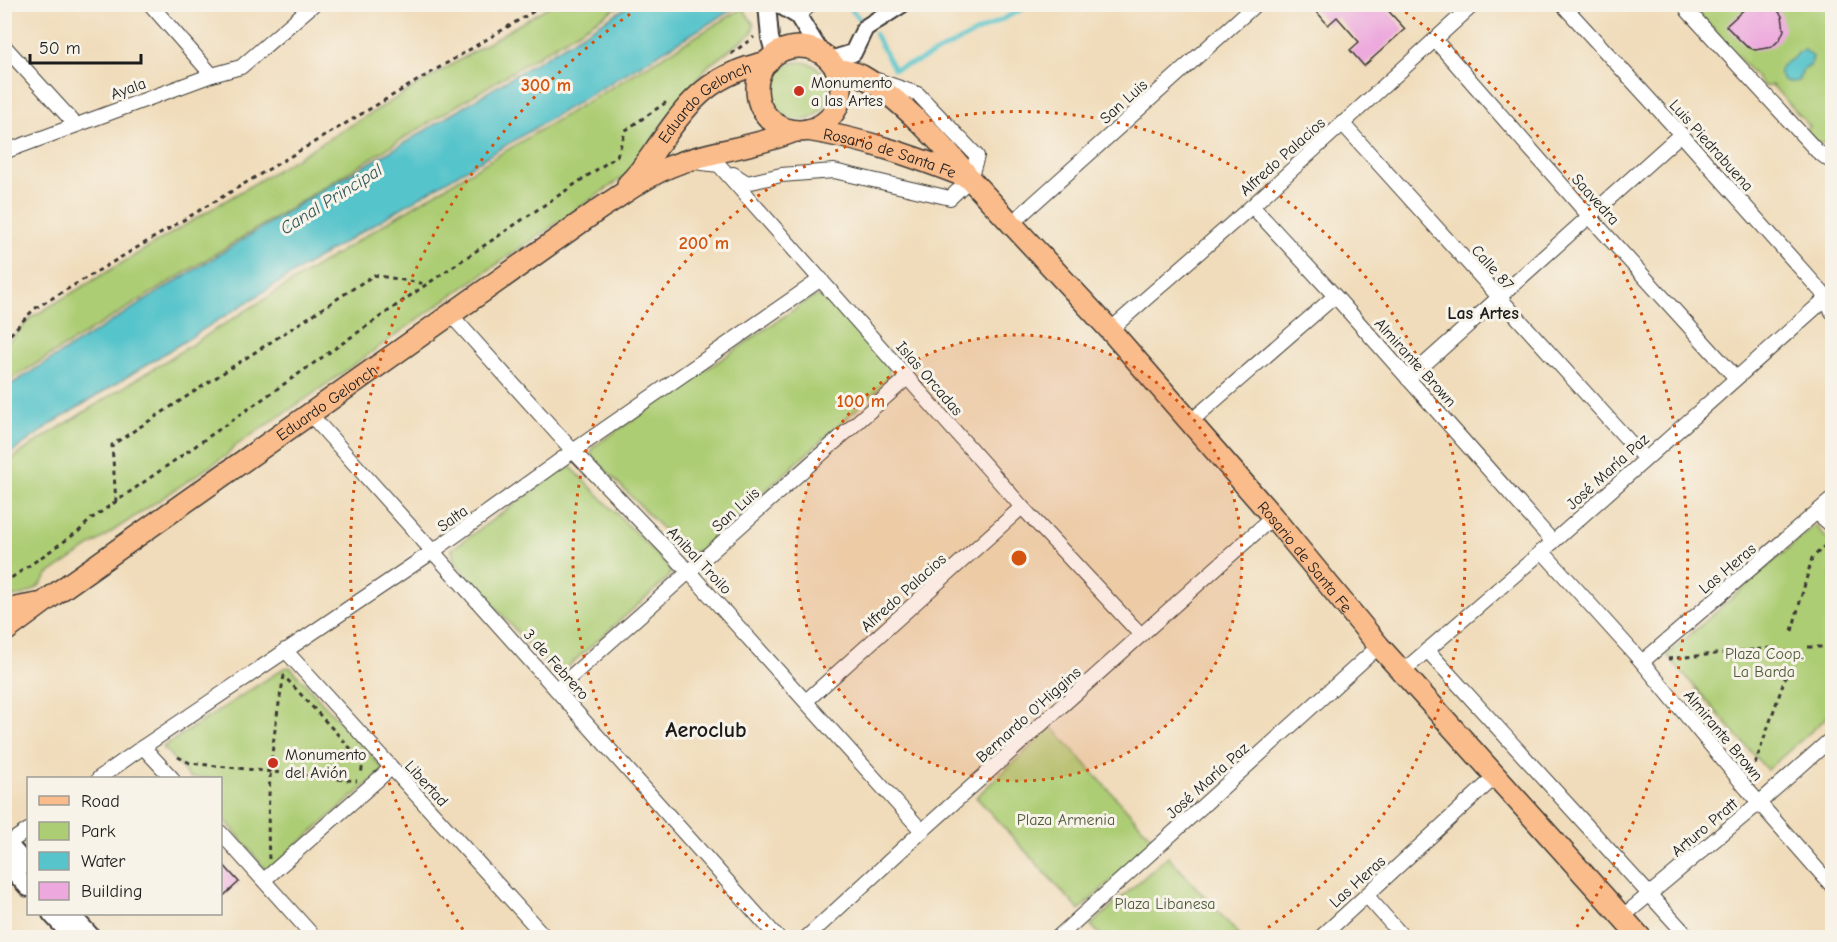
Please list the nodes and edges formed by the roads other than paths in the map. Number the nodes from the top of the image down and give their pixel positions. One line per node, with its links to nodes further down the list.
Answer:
1 (150, 4): 16 (street)
2 (314, 4): 16 (street, Ayala)
3 (767, 4): 14 (street)
4 (778, 4): 11 (street)
5 (811, 4): 11 (street)
6 (902, 4): 15 (street)
7 (1256, 4): 29 (street, San Luis)
8 (1474, 4): 12 (street, Alfredo Palacios)
9 (1562, 4): 20 (street, Luis Piedrabuena)
10 (1685, 4): 22 (street)
11 (798, 16): 15 (street)
12 (1435, 40): 17 (street, Alfredo Palacios); 28 (street, Saavedra)
13 (4, 46): 18 (street)
14 (772, 59): 15 (main road, Eduardo Gelonch); 19 (main road, Eduardo Gelonch); 27 (main road, Eduardo Gelonch)
15 (829, 61): 19 (main road, Eduardo Gelonch); 25 (main road, Rosario de Santa Fe)
16 (212, 75): 18 (street, Ayala)
17 (1342, 123): 26 (street, Alfredo Palacios); 33 (street, Calle 87)
18 (76, 125): 21 (street, Ayala)
19 (801, 130): 23 (main road, Eduardo Gelonch); 25 (main road, Rosario de Santa Fe)
20 (1681, 134): 28 (street); 32 (street, Luis Piedrabuena)
21 (4, 152)
22 (1831, 158)
23 (686, 161): 24 (street); 27 (main road, Eduardo Gelonch)
24 (719, 165): 25 (street); 30 (street, Islas Orcadas)
25 (970, 179): 29 (main road, Rosario de Santa Fe)
26 (1252, 206): 31 (street, Almirante Brown); 36 (street, Alfredo Palacios)
27 (601, 208): 35 (main road, Eduardo Gelonch)
28 (1589, 216): 33 (street); 38 (street, Saavedra)
29 (1012, 223): 36 (main road, Rosario de Santa Fe)
30 (821, 279): 37 (street, Islas Orcadas); 42 (street, Salta)
31 (1335, 296): 39 (street, Almirante Brown); 41 (street)
32 (1830, 296): 34 (street, Luis Piedrabuena); 38 (street, José María Paz)
33 (1498, 297): 39 (street); 43 (street, Calle 87)
34 (1833, 312)
35 (451, 315): 40 (main road, Eduardo Gelonch); 42 (street, Anibal Troilo)
36 (1110, 330): 41 (main road, Rosario de Santa Fe)
37 (907, 378): 45 (street, Islas Orcadas); 52 (street, San Luis)
38 (1736, 378): 43 (street, José María Paz)
39 (1408, 379): 49 (street, Almirante Brown)
40 (310, 414): 51 (street, 3 de Febrero); 53 (main road, Eduardo Gelonch)
41 (1190, 422): 47 (main road, Rosario de Santa Fe)
42 (573, 451): 51 (street, Salta); 52 (street, Anibal Troilo)
43 (1645, 459): 49 (street, José María Paz)
44 (1833, 499): 46 (street, Las Heras)
45 (1022, 507): 56 (street, Islas Orcadas); 63 (street, Alfredo Palacios)
46 (1818, 513): 48 (street); 60 (street, Las Heras)
47 (1274, 518): 56 (street, Bernardo O'Higgins); 57 (main road, Rosario de Santa Fe)
48 (1833, 526)
49 (1553, 542): 50 (street, José María Paz)
50 (1542, 551): 59 (street, José María Paz); 60 (street, Almirante Brown)
51 (432, 552): 58 (street, Salta); 62 (street, 3 de Febrero)
52 (689, 572): 62 (street, San Luis); 63 (street, Anibal Troilo)
53 (51, 597): 54 (main road, Eduardo Gelonch); 55 (main road, Eduardo Gelonch)
54 (4, 610)
55 (4, 632)
56 (1141, 635): 72 (street, Bernardo O'Higgins)
57 (1379, 646): 61 (main road, Rosario de Santa Fe); 91 (street, José María Paz)
58 (285, 650): 65 (street, Salta); 66 (street, Libertad)
59 (1427, 650): 61 (street, José María Paz); 80 (street)
60 (1642, 662): 70 (street, Almirante Brown)
61 (1402, 672): 67 (main road, Rosario de Santa Fe)
62 (557, 689): 89 (street, 3 de Febrero)
63 (806, 701): 72 (street, Anibal Troilo)
64 (1833, 738): 70 (street, Arturo Pratt)
65 (143, 747): 68 (street, Salta); 69 (street)
66 (391, 768): 77 (street); 88 (street, Libertad)
67 (1496, 776): 81 (street, Las Heras); 84 (main road, Rosario de Santa Fe)
68 (100, 777)
69 (170, 777)
70 (1759, 803): 78 (street, Almirante Brown); 80 (street, Arturo Pratt)
71 (27, 831): 74 (street)
72 (922, 831): 90 (street, Bernardo O'Higgins)
73 (222, 834): 77 (street)
74 (6, 843): 76 (street)
75 (4, 861): 79 (street)
76 (27, 865)
77 (264, 880): 87 (street)
78 (1833, 886)
79 (27, 887)
80 (1649, 894): 84 (street, Arturo Pratt); 95 (street)
81 (1367, 896): 92 (street, Las Heras); 93 (street)
82 (52, 915): 85 (street)
83 (72, 915): 86 (street)
84 (1622, 917): 94 (main road, Rosario de Santa Fe)
85 (73, 938)
86 (93, 938)
87 (315, 938)
88 (546, 938)
89 (778, 938)
90 (806, 938)
91 (1058, 938)
92 (1320, 938)
93 (1404, 938)
94 (1641, 938)
95 (1689, 938)

